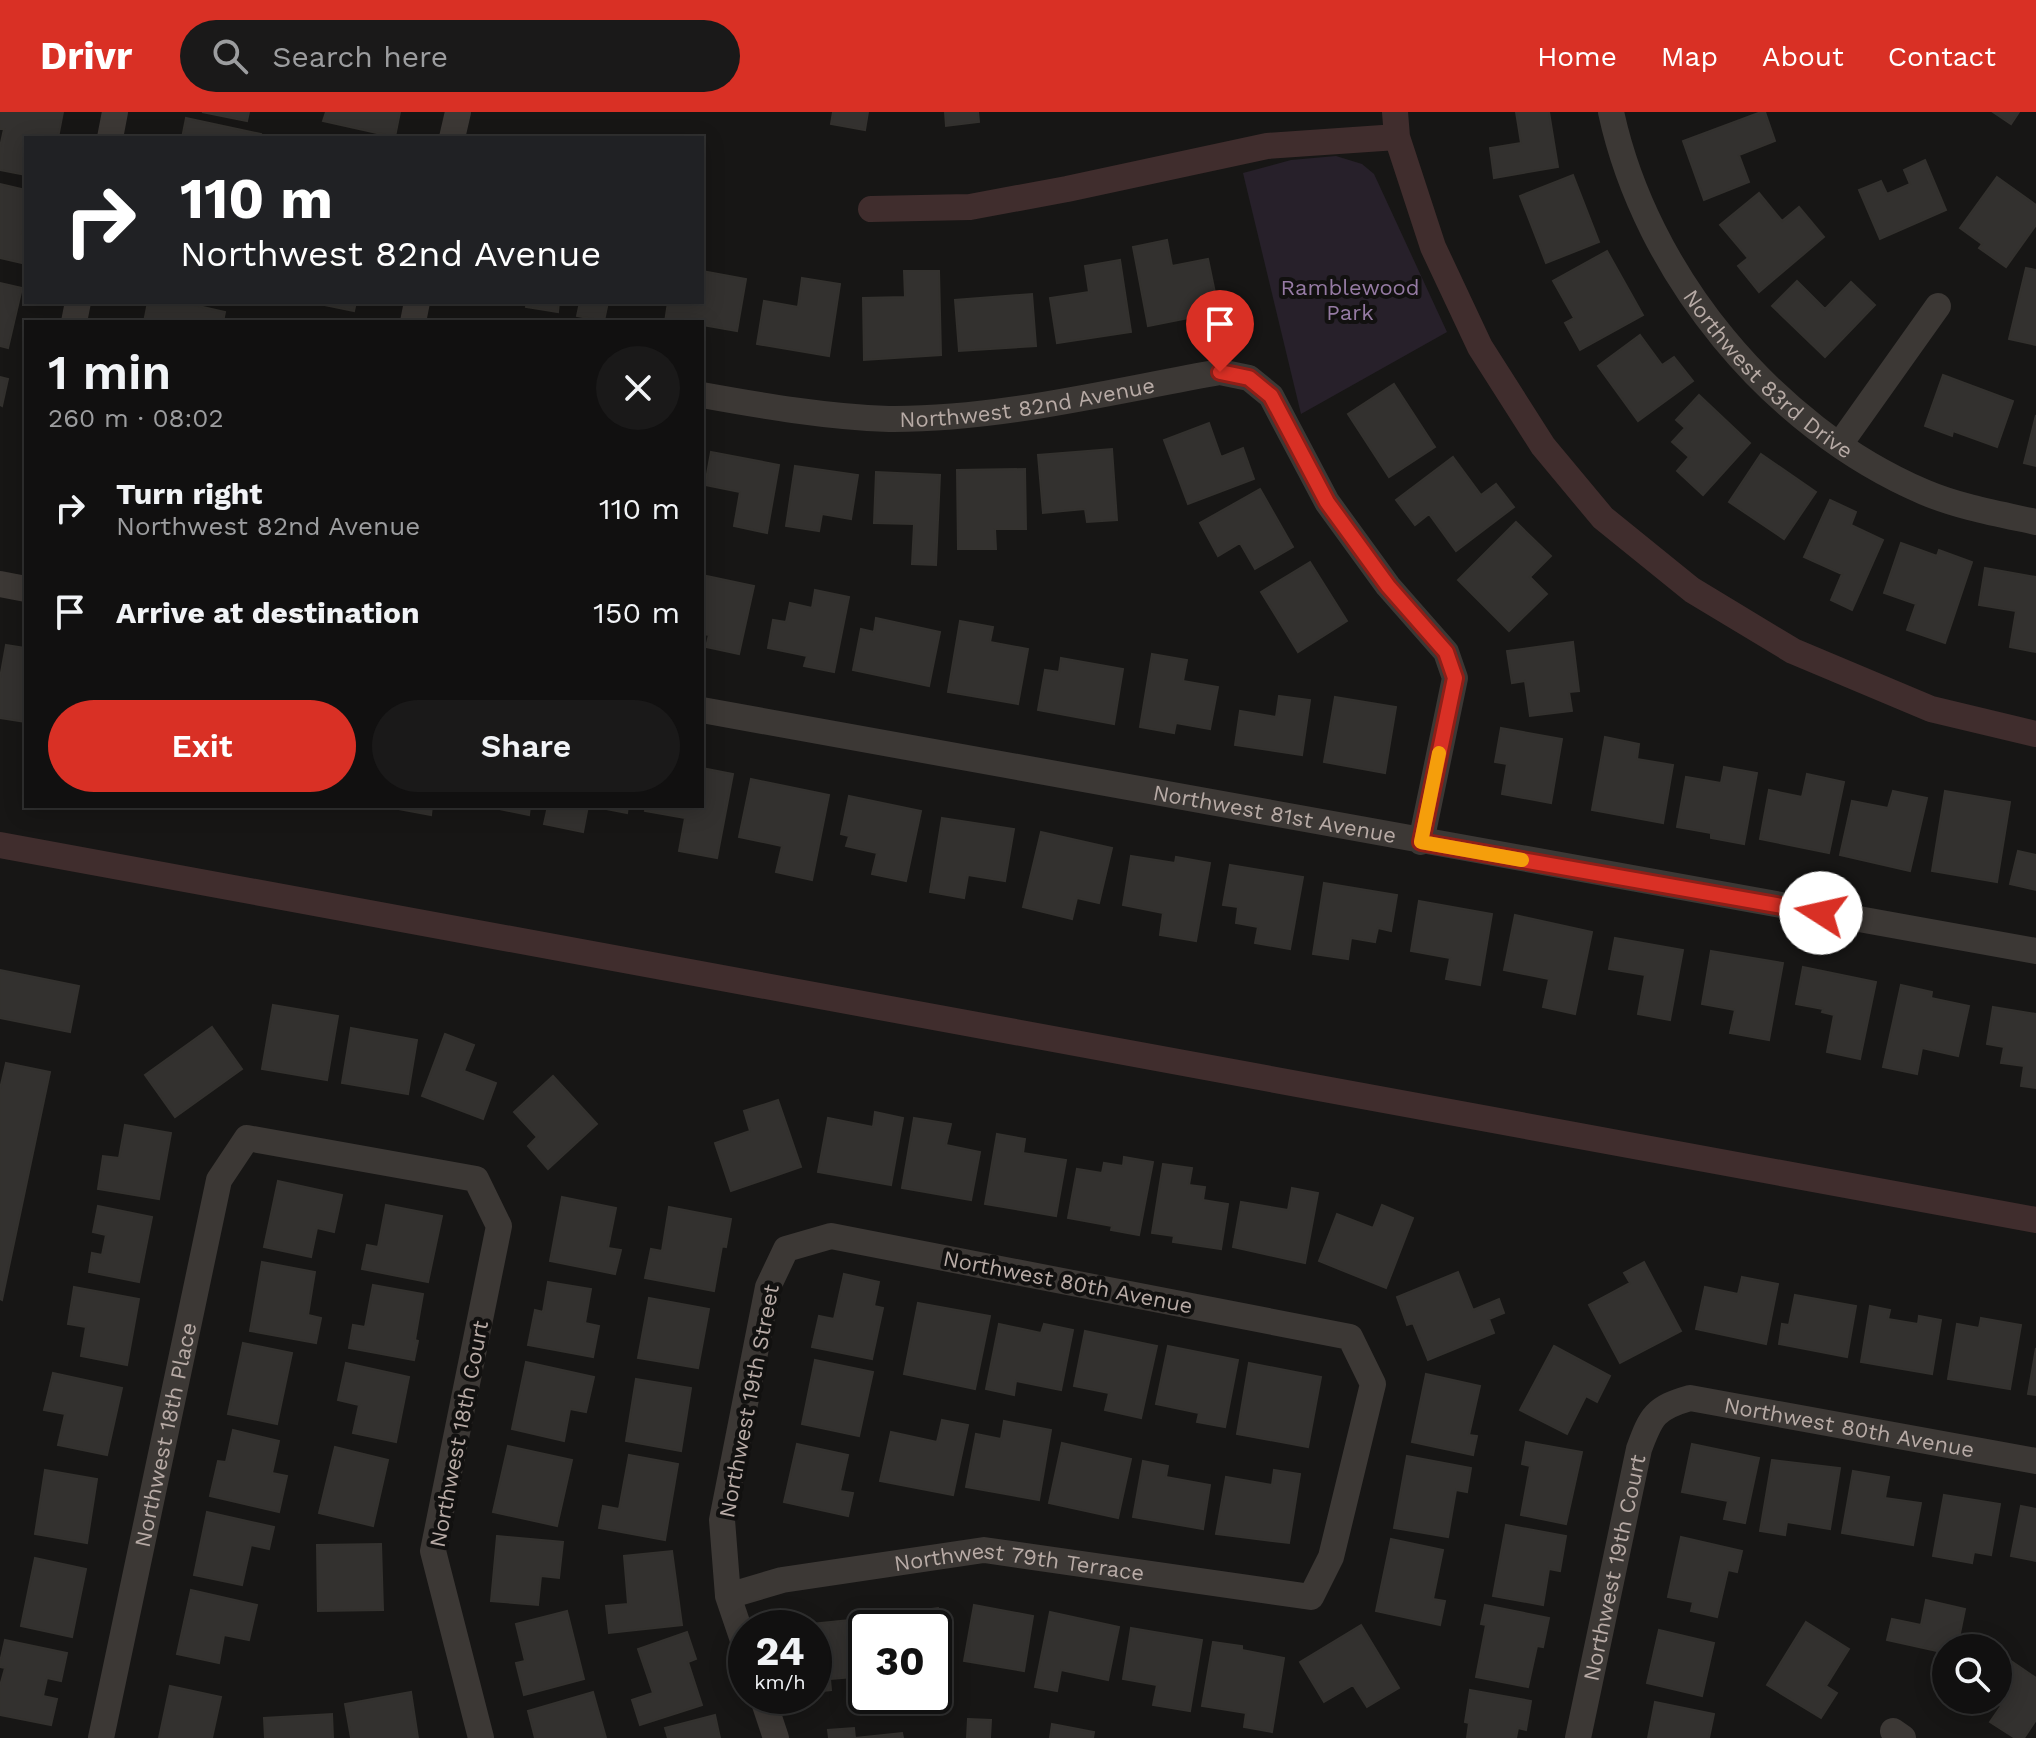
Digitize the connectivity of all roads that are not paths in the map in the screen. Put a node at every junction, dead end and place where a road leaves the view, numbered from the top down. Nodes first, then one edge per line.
1 (115, 112) edge
2 (458, 112) edge
3 (1611, 112) edge
4 (110, 136) edge
5 (452, 136) edge
6 (1938, 306) dead end
7 (704, 395) edge
8 (1840, 444) junction
9 (2036, 522) edge
10 (704, 710) edge
11 (1421, 842) junction
12 (2036, 951) edge
13 (247, 1138) joint
14 (786, 1249) joint
15 (1664, 1405) joint
16 (2036, 1461) edge
17 (728, 1596) junction
18 (1311, 1597) joint
19 (733, 1610) edge
20 (768, 1714) edge
21 (101, 1738) edge
22 (481, 1738) edge
23 (776, 1738) edge
24 (1578, 1738) edge

1 - 4 street
2 - 5 street
3 - 8 street, Northwest 83rd Drive
6 - 8 street
7 - 11 street, Northwest 82nd Avenue
8 - 9 street, Northwest 83rd Drive
10 - 11 street, Northwest 81st Avenue
11 - 12 street, Northwest 81st Avenue
13 - 21 street, Northwest 18th Place
13 - 22 street, Northwest 18th Court
14 - 17 street, Northwest 19th Street
14 - 18 street, Northwest 80th Avenue
15 - 16 street, Northwest 80th Avenue
15 - 24 street, Northwest 19th Court
17 - 18 street, Northwest 79th Terrace
17 - 19 street, Northwest 19th Street
20 - 23 street

